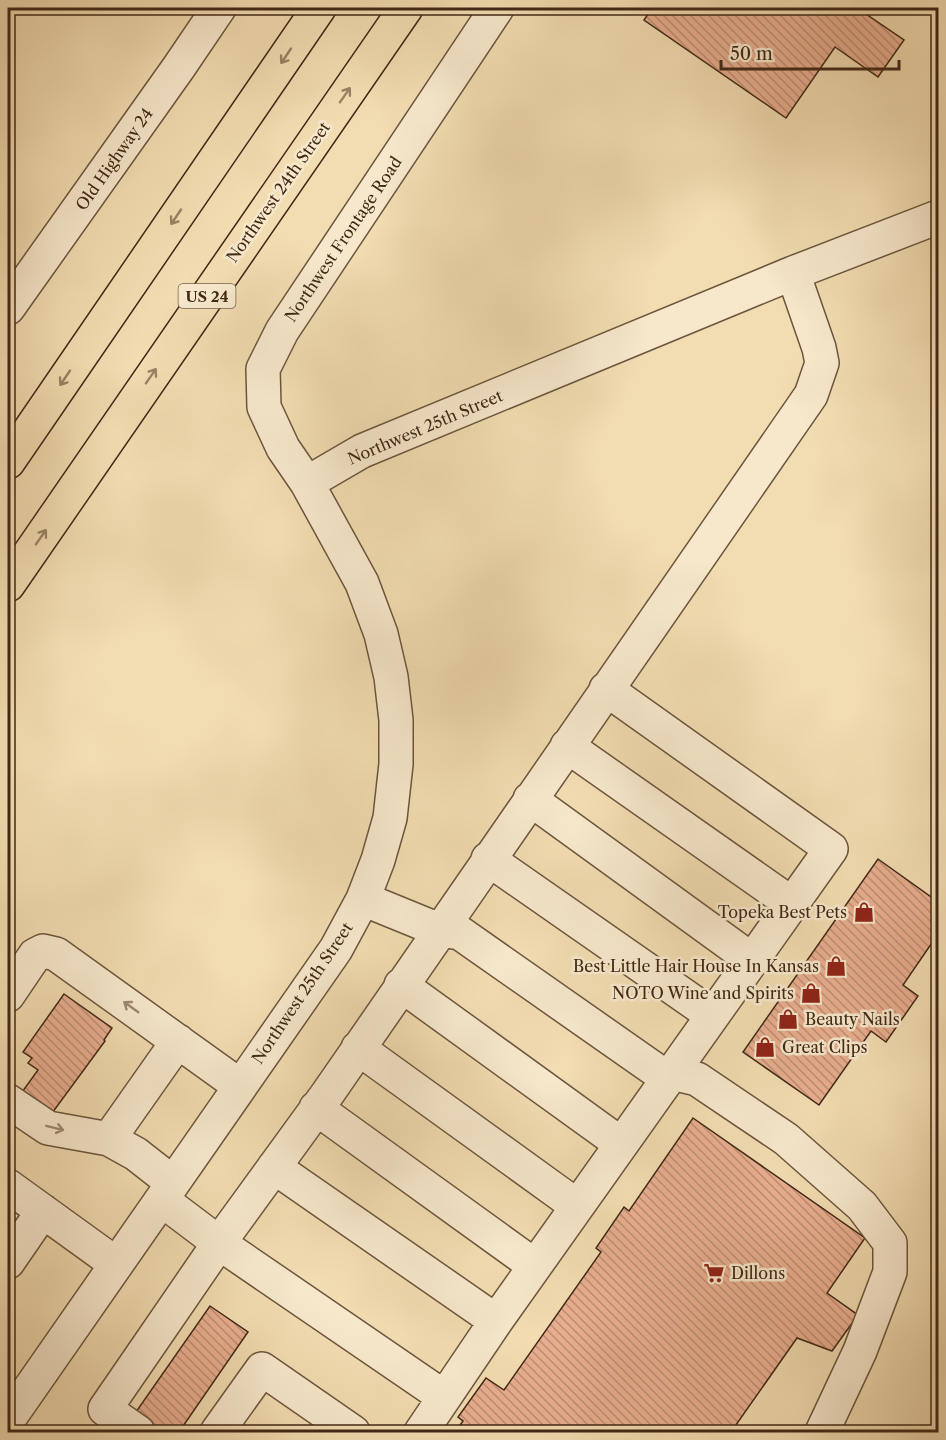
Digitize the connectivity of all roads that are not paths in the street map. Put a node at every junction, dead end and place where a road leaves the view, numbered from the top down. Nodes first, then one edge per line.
1 (219, 8) edge
2 (319, 8) edge
3 (405, 8) edge
4 (496, 8) edge
5 (939, 217) edge
6 (793, 273) junction
7 (8, 309) edge
8 (8, 462) edge
9 (307, 483) junction
10 (8, 585) edge
11 (606, 689) junction
12 (567, 746) junction
13 (530, 799) junction
14 (488, 859) junction
15 (363, 898) junction
16 (792, 904) junction
17 (439, 930) junction
18 (752, 960) junction
19 (401, 985) junction
20 (8, 995) edge
21 (712, 1015) junction
22 (178, 1041) junction
23 (358, 1048) junction
24 (669, 1076) junction
25 (240, 1086) junction
26 (8, 1101) edge
27 (316, 1108) junction
28 (110, 1139) junction
29 (621, 1143) junction
30 (274, 1167) junction
31 (8, 1186) edge
32 (168, 1192) junction
33 (577, 1206) junction
34 (43, 1211) junction
35 (219, 1244) junction
36 (8, 1262) edge
37 (116, 1264) junction
38 (535, 1266) junction
39 (496, 1321) junction
40 (444, 1397) junction
41 (8, 1420) edge
42 (138, 1432) edge
43 (217, 1432) edge
44 (353, 1432) edge
45 (421, 1432) edge
46 (822, 1432) edge

1 - 7 street, Old Highway 24
2 -> 8 highway
10 -> 3 highway, Northwest 24th Street / US 24
4 - 9 street, Northwest Frontage Road
5 - 6 street, Northwest 25th Street
6 - 9 street, Northwest 25th Street
6 - 11 street
9 - 15 street, Northwest 25th Street
11 - 12 street
11 - 16 street
12 - 13 street
12 - 16 street
13 - 14 street
13 - 18 street
14 - 17 street
14 - 21 street
15 - 17 street
15 - 25 street, Northwest 25th Street
16 - 18 street
17 - 19 street
17 - 24 street
18 - 21 street
19 - 23 street
19 - 29 street
22 -> 20 street
21 - 24 street
22 - 25 street
22 - 28 street
23 - 27 street
23 - 33 street
24 - 29 street
24 - 46 street
25 - 32 street, Northwest 25th Street
26 -> 28 street
27 - 30 street
27 - 38 street
28 - 32 street
29 - 33 street
30 - 35 street
30 - 39 street
31 - 34 street
32 - 35 street
32 - 37 street, Northwest 25th Street
33 - 38 street
34 - 36 street
34 - 37 street
35 - 40 street
35 - 42 street
37 - 41 street, Northwest 25th Street
38 - 39 street
39 - 40 street
40 - 45 street
43 - 44 street

